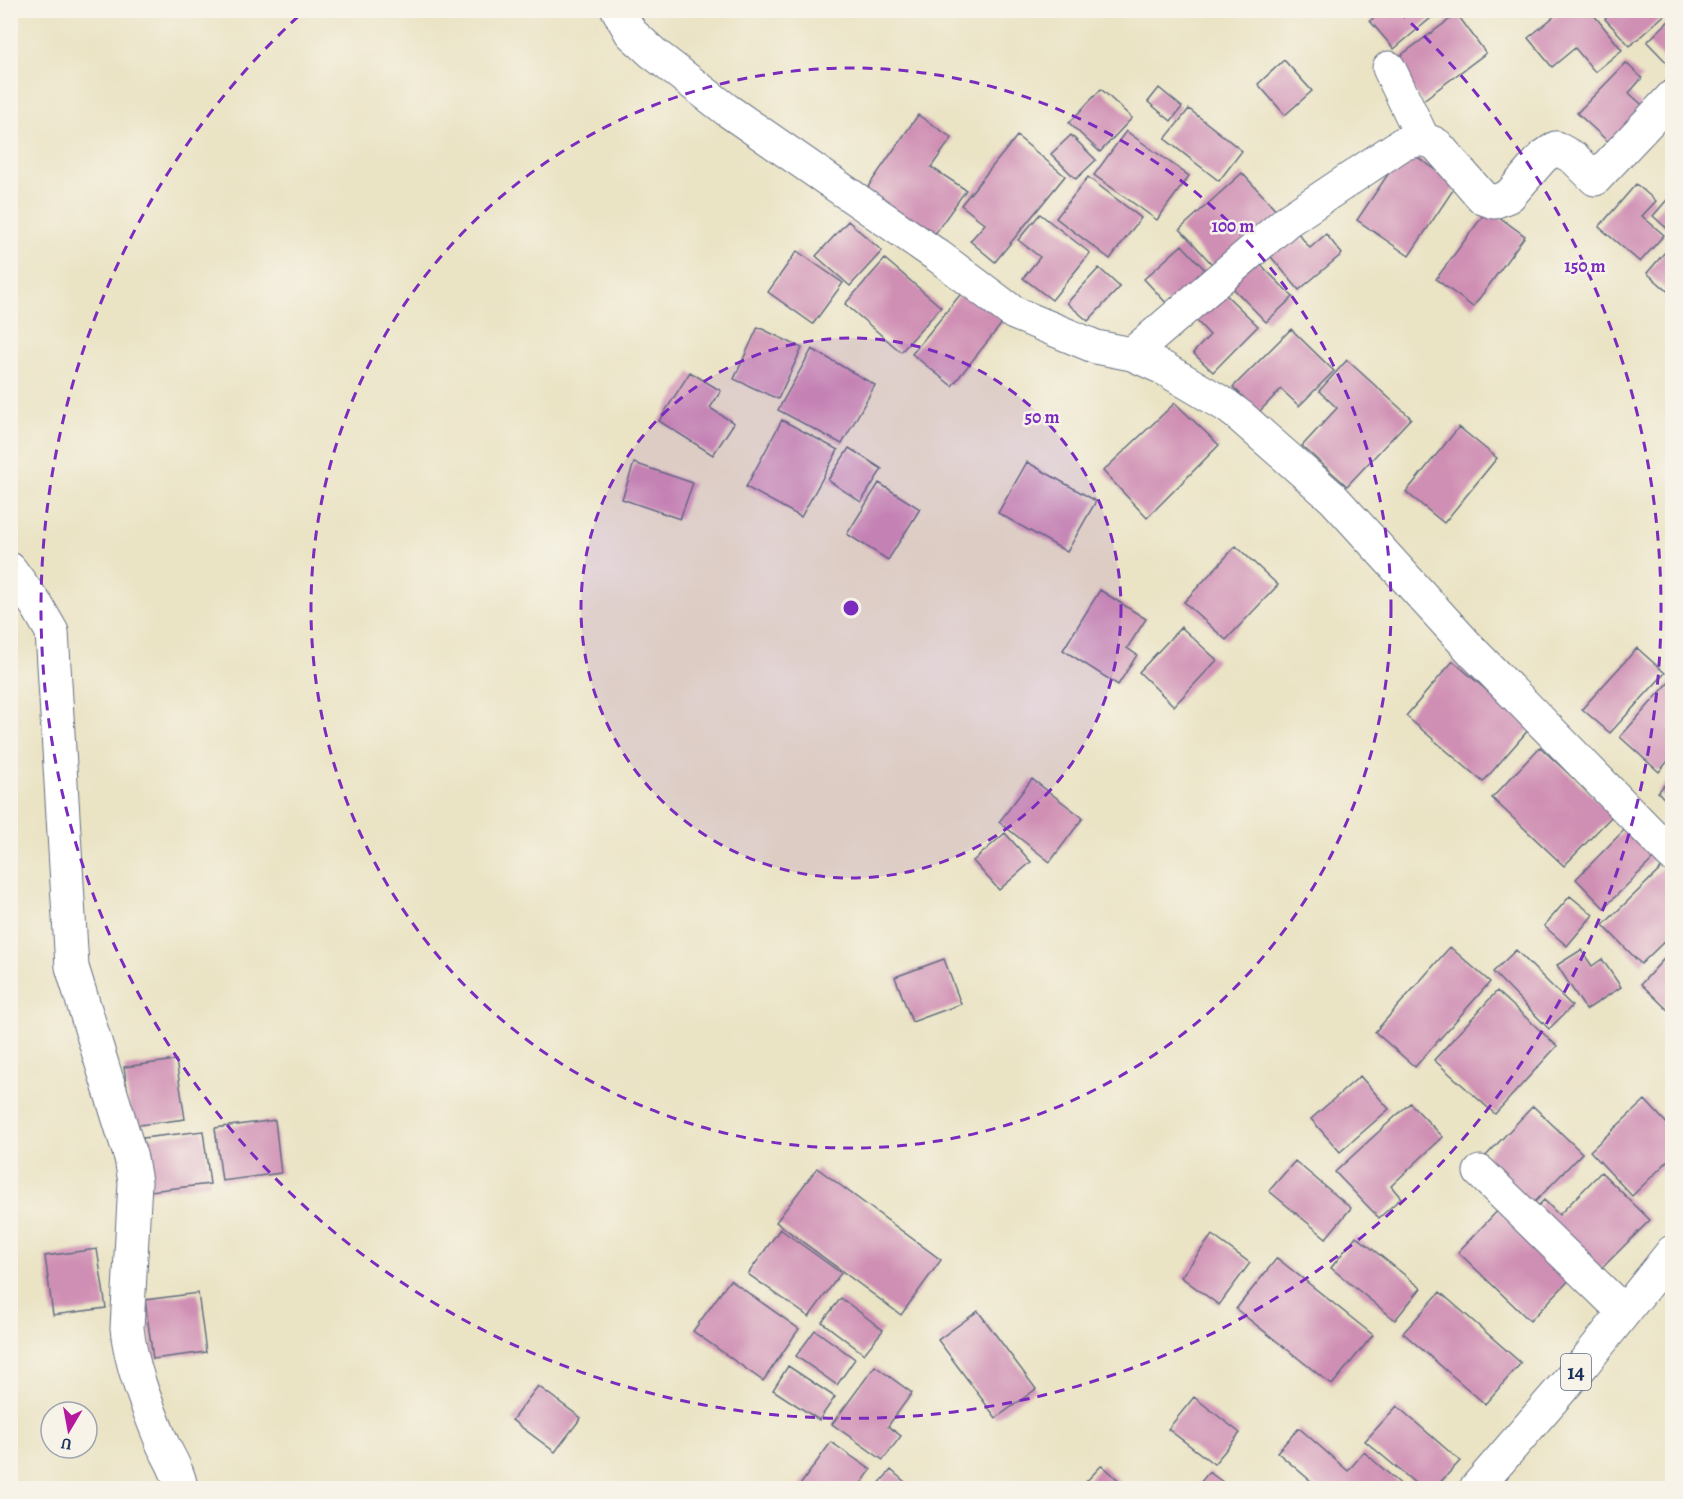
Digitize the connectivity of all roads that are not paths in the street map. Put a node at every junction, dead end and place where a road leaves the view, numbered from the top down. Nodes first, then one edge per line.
1 (618, 10) edge
2 (1389, 68) dead end
3 (1672, 98) edge
4 (1423, 139) junction
5 (1132, 354) junction
6 (10, 569) edge
7 (1672, 855) edge
8 (1480, 1172) dead end
9 (1672, 1252) edge
10 (1624, 1312) junction
11 (182, 1488) edge
12 (1477, 1488) edge

1 - 5 main road
2 - 4 main road
3 - 4 main road
4 - 5 main road
5 - 7 main road
6 - 11 main road
8 - 10 main road
9 - 10 main road, 14
10 - 12 main road, 14

